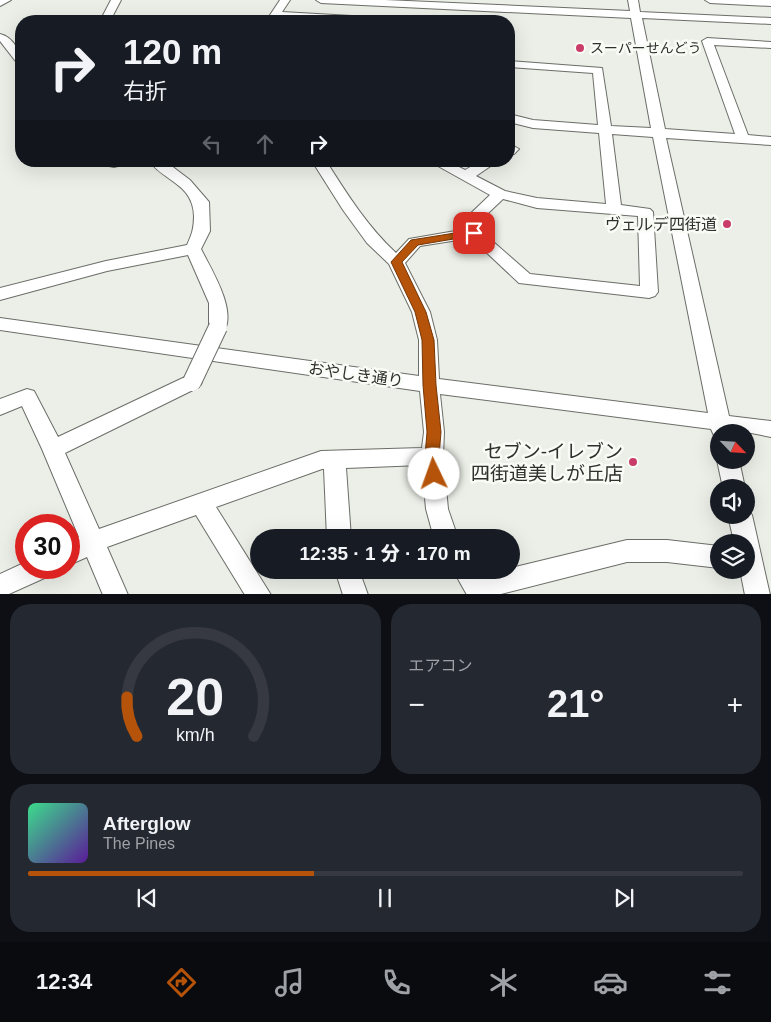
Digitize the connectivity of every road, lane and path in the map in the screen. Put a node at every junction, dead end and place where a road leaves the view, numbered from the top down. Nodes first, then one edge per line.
1 (6, 0) edge
2 (116, 0) edge
3 (284, 0) edge
4 (320, 0) edge
5 (542, 0) edge
6 (633, 0) edge
7 (710, 0) edge
8 (0, 3) edge
9 (603, 3) dead end
10 (771, 3) edge
11 (509, 4) edge
12 (557, 4) edge
13 (455, 6) edge
14 (108, 15) edge
15 (276, 15) edge
16 (636, 15) junction
17 (771, 22) edge
18 (0, 37) edge
19 (770, 46) edge
20 (15, 54) edge
21 (515, 64) edge
22 (515, 120) edge
23 (605, 130) junction
24 (659, 134) junction
25 (743, 139) junction
26 (771, 142) edge
27 (164, 167) edge
28 (323, 167) edge
29 (448, 167) edge
30 (481, 167) edge
31 (466, 176) junction
32 (500, 194) junction
33 (614, 210) junction
34 (474, 233) junction
35 (193, 249) junction
36 (396, 262) junction
37 (0, 294) edge
38 (0, 324) edge
39 (429, 385) junction
40 (0, 407) edge
41 (720, 424) edge
42 (710, 426) edge
43 (755, 429) edge
44 (771, 429) edge
45 (53, 449) junction
46 (432, 456) junction
47 (334, 459) junction
48 (201, 503) junction
49 (338, 529) edge
50 (443, 529) edge
51 (93, 542) junction
52 (80, 548) edge
53 (710, 556) edge
54 (16, 579) edge
55 (350, 579) edge
56 (753, 579) edge
57 (475, 584) edge
58 (0, 586) edge
59 (116, 594) edge
60 (259, 594) edge
61 (356, 594) edge
62 (758, 594) edge

1 - 8 street
2 - 14 street
3 - 15 street
4 - 13 street
5 - 12 street
6 - 16 street
7 - 10 street
9 - 12 street
11 - 12 street
11 - 13 street
12 - 16 street
16 - 17 street
16 - 24 street
18 - 20 street
19 - 25 street
21 - 23 street
22 - 23 street
23 - 24 street
23 - 33 street
24 - 25 street
24 - 41 street
25 - 26 street
27 - 35 street
28 - 36 street
29 - 31 street
30 - 31 street
31 - 32 street
32 - 33 street
32 - 34 street
33 - 34 street
34 - 36 street
35 - 37 street
35 - 45 street, bridge
36 - 39 street
38 - 39 street, おやしき通り
39 - 42 street, おやしき通り
39 - 46 street
40 - 45 street
43 - 44 street, おやしき通り
45 - 51 street
46 - 47 street
46 - 50 street
47 - 48 street
47 - 49 street
48 - 51 street
48 - 60 street
51 - 52 street
51 - 59 street
53 - 57 street
54 - 58 street
55 - 61 street
56 - 62 street

